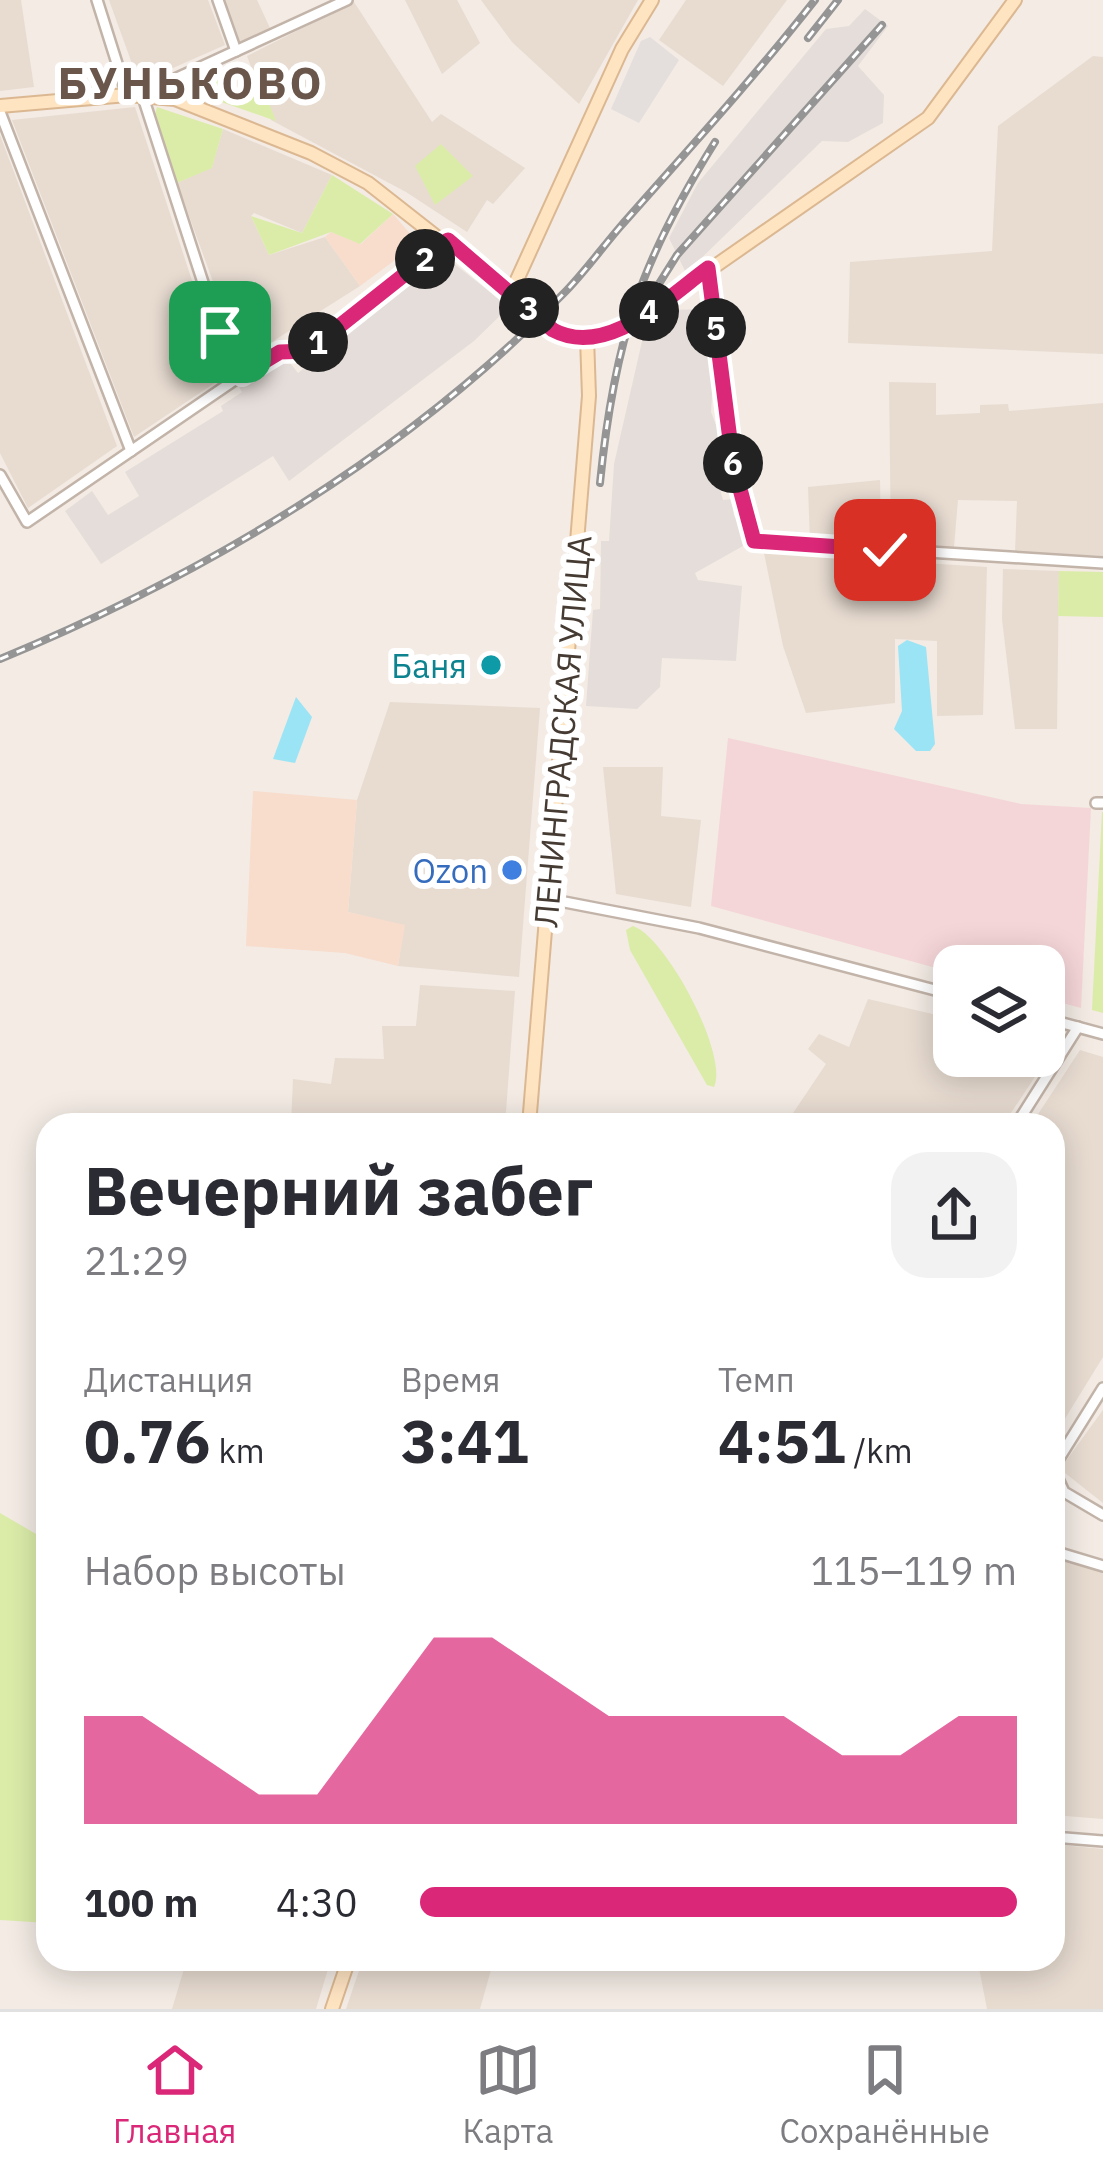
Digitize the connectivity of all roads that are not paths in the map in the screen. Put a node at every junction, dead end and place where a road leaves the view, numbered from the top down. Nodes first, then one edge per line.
1 (97, 0) edge
2 (218, 0) edge
3 (346, 0) edge
4 (652, 0) edge
5 (1016, 0) edge
6 (334, 3) edge
7 (236, 50) junction
8 (134, 94) junction
9 (0, 109) edge
10 (448, 240) junction
11 (708, 268) junction
12 (511, 293) junction
13 (587, 337) junction
14 (242, 375) junction
15 (131, 451) junction
16 (0, 475) edge
17 (1103, 563) edge
18 (549, 899) junction
19 (933, 989) edge
20 (1065, 1024) edge
21 (1078, 1028) junction
22 (1103, 1034) edge
23 (531, 1113) edge
24 (1024, 1113) edge
25 (1103, 1388) edge
26 (1065, 1444) edge
27 (1065, 1493) edge
28 (1103, 1515) edge
29 (1065, 1555) edge
30 (1103, 1567) edge
31 (1065, 1838) edge
32 (1103, 1841) edge
33 (345, 1971) edge
34 (332, 2009) edge

1 - 8 street
2 - 7 street
3 - 6 street
4 - 12 main road
5 - 11 main road
6 - 7 street
7 - 8 street
8 - 9 main road
8 - 10 main road
8 - 14 street
9 - 15 street
10 - 12 main road
10 - 14 street
11 - 13 main road
11 - 17 street
12 - 13 main road
13 - 18 main road, ЛЕНИНГРАДСКАЯ УЛИЦА
14 - 15 street
15 - 16 street
18 - 19 street
18 - 23 main road, ЛЕНИНГРАДСКАЯ УЛИЦА
20 - 21 street
21 - 22 street
21 - 24 street
25 - 26 street
27 - 28 street
29 - 30 street
31 - 32 street
33 - 34 main road

